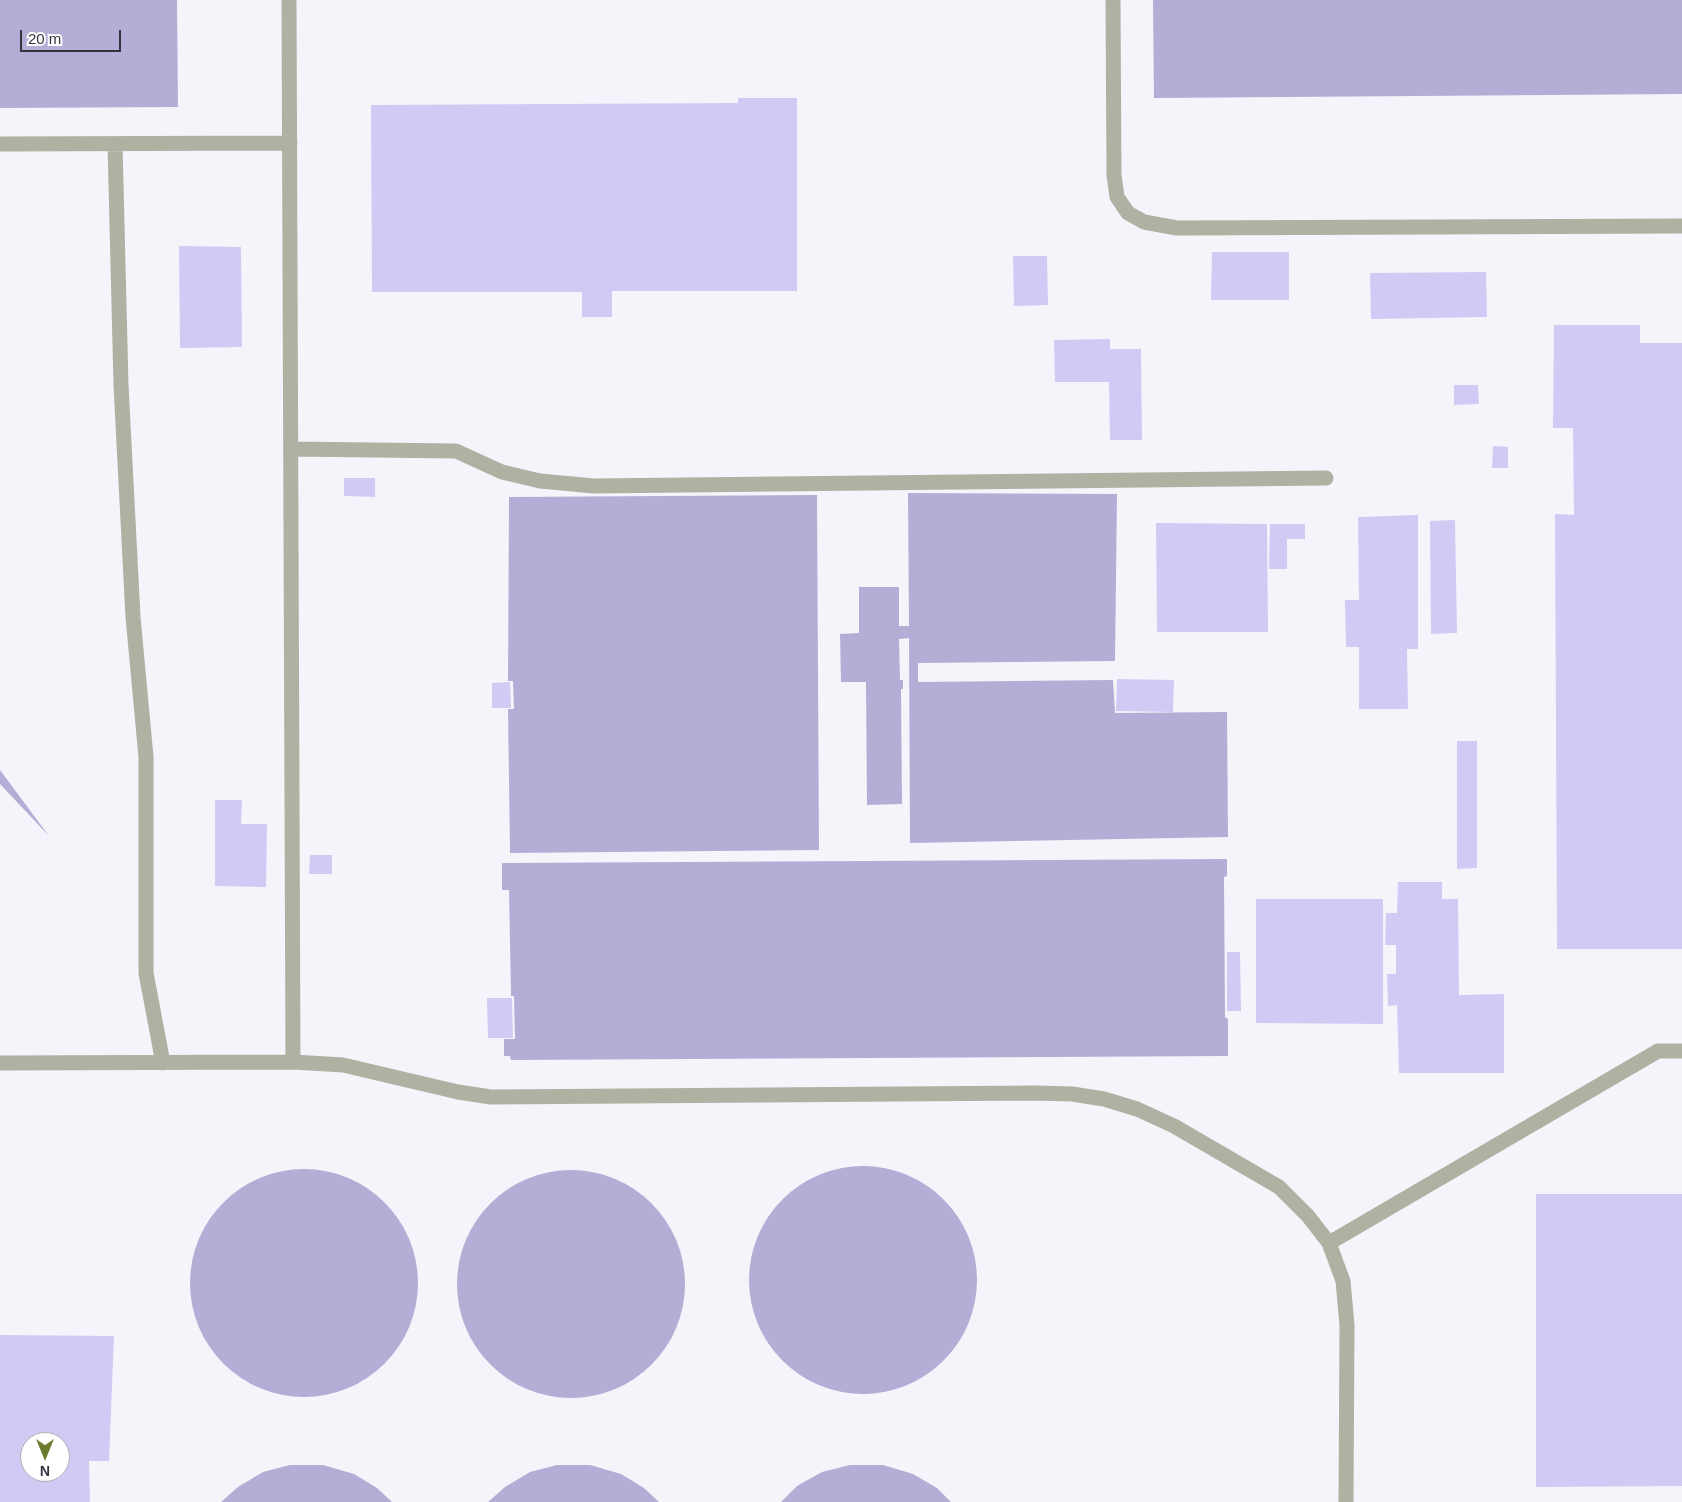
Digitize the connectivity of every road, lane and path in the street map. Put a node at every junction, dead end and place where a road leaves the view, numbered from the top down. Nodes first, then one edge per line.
1 (289, 0) edge
2 (1113, 0) edge
3 (290, 143) junction
4 (0, 144) edge
5 (115, 144) junction
6 (1682, 226) edge
7 (291, 449) junction
8 (1326, 478) dead end
9 (1682, 1051) edge
10 (293, 1062) junction
11 (0, 1063) edge
12 (163, 1063) junction
13 (1329, 1243) junction
14 (1346, 1502) edge

1 - 3 lane
2 - 6 lane
3 - 5 lane
3 - 7 lane
4 - 5 lane
5 - 12 lane
7 - 8 lane
7 - 10 lane
9 - 13 lane
10 - 12 lane
10 - 13 lane
11 - 12 lane
13 - 14 lane

